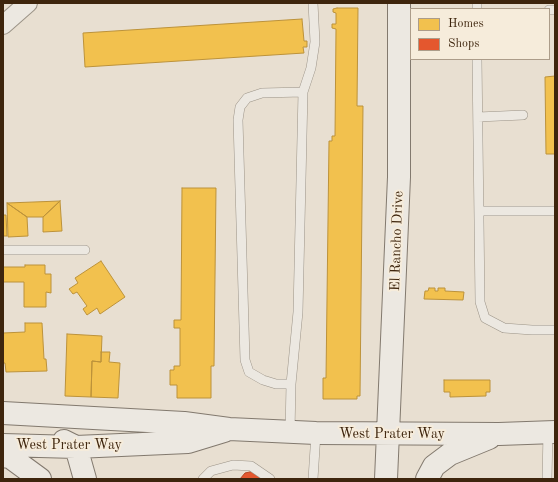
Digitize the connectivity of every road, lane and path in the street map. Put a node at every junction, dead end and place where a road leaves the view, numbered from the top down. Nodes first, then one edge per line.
1 (28, 3) edge
2 (313, 3) edge
3 (398, 3) edge
4 (3, 25) edge
5 (477, 60) edge
6 (303, 92) junction
7 (523, 115) dead end
8 (478, 117) junction
9 (479, 210) junction
10 (555, 210) edge
11 (3, 250) edge
12 (85, 250) dead end
13 (555, 330) edge
14 (291, 384) junction
15 (5, 413) edge
16 (229, 429) junction
17 (290, 432) junction
18 (551, 432) edge
19 (316, 433) junction
20 (389, 434) junction
21 (499, 434) junction
22 (3, 445) edge
23 (76, 447) junction
24 (3, 456) edge
25 (40, 479) edge
26 (85, 479) edge
27 (203, 479) edge
28 (270, 479) edge
29 (313, 479) edge
30 (386, 479) edge
31 (427, 479) edge
32 (547, 479) edge

1 - 4 street
2 - 6 lane
3 - 20 main road, El Rancho Drive
5 - 8 lane
6 - 14 lane
6 - 14 lane
7 - 8 lane
8 - 9 lane
9 - 10 lane
9 - 13 lane
11 - 12 lane
14 - 17 lane
15 - 16 main road, West Prater Way
15 - 23 main road
16 - 17 main road, West Prater Way
16 - 23 main road, West Prater Way
17 - 19 main road, West Prater Way
18 - 21 main road, West Prater Way
18 - 32 lane
19 - 20 main road, West Prater Way
19 - 29 lane
20 - 21 main road, West Prater Way
20 - 30 main road, El Rancho Drive
21 - 31 main road
22 - 23 main road, West Prater Way
23 - 26 main road
24 - 25 main road
27 - 28 lane

